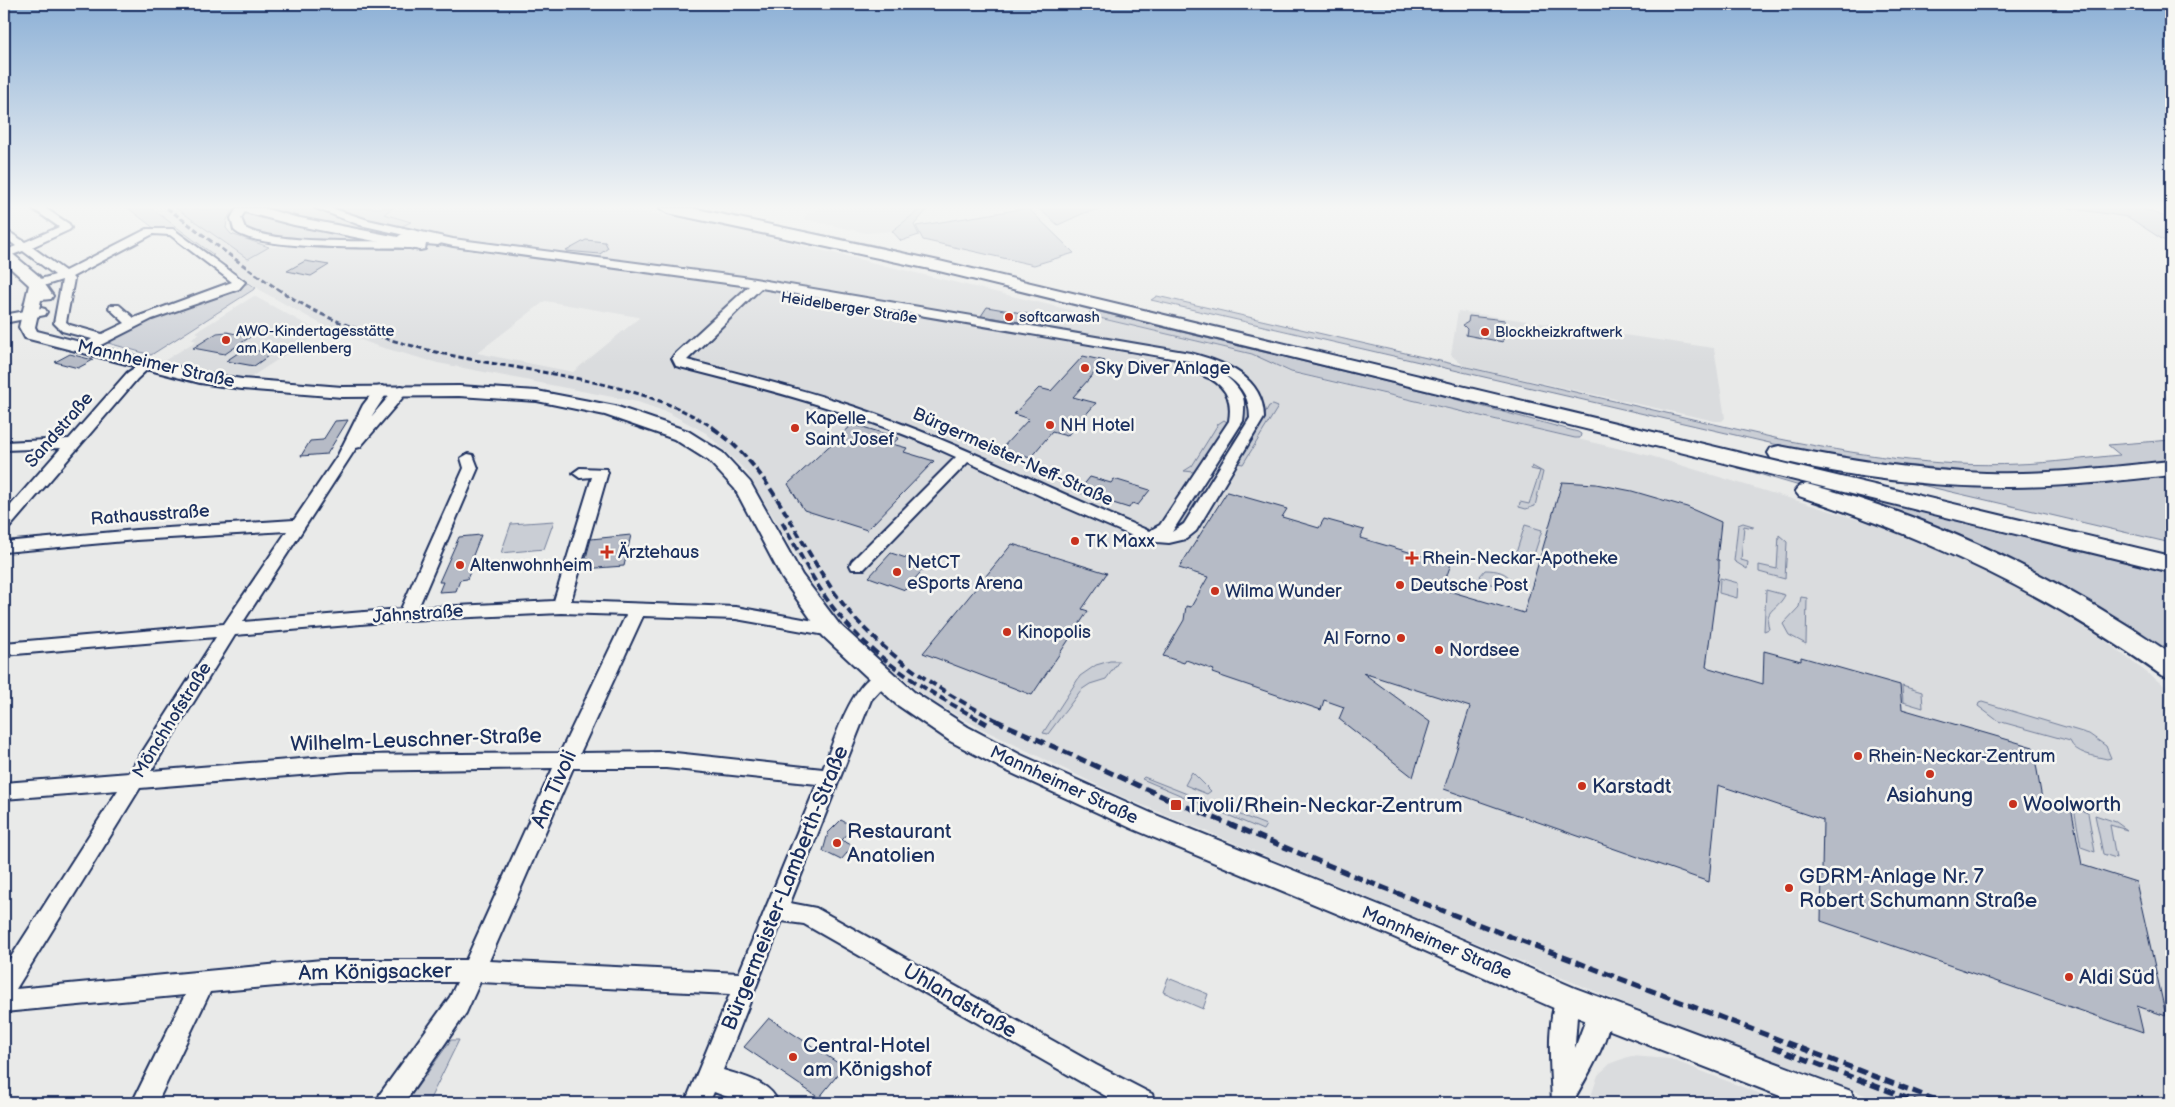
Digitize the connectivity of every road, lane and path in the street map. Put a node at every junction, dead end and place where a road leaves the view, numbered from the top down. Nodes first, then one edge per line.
1 (11, 260) edge
2 (42, 260) edge
3 (98, 260) edge
4 (210, 260) edge
5 (532, 260) edge
6 (585, 260) edge
7 (909, 260) edge
8 (953, 260) edge
9 (65, 278) junction
10 (37, 284) junction
11 (754, 288) junction
12 (115, 308) dead end
13 (36, 313) junction
14 (4, 319) edge
15 (132, 323) junction
16 (103, 338) junction
17 (84, 348) junction
18 (146, 364) junction
19 (392, 390) junction
20 (1529, 408) junction
21 (1676, 433) junction
22 (73, 442) junction
23 (4, 446) edge
24 (345, 455) junction
25 (966, 455) junction
26 (468, 458) dead end
27 (2171, 468) edge
28 (580, 473) dead end
29 (4, 523) edge
30 (299, 525) junction
31 (1150, 537) junction
32 (4, 547) edge
33 (2171, 551) edge
34 (2171, 564) edge
35 (858, 565) dead end
36 (561, 607) junction
37 (637, 610) junction
38 (406, 614) junction
39 (229, 630) junction
40 (831, 630) junction
41 (4, 648) edge
42 (2171, 668) edge
43 (882, 678) junction
44 (567, 759) junction
45 (829, 778) junction
46 (134, 780) junction
47 (4, 791) edge
48 (774, 910) junction
49 (475, 970) junction
50 (204, 981) junction
51 (747, 984) junction
52 (4, 988) edge
53 (1567, 998) junction
54 (4, 1001) edge
55 (1600, 1011) junction
56 (708, 1078) junction
57 (1565, 1097) edge
58 (144, 1103) edge
59 (389, 1103) edge
60 (697, 1103) edge
61 (766, 1103) edge
62 (1143, 1103) edge
63 (1839, 1103) edge

1 - 10 main road
2 - 9 street
3 - 9 street
4 - 15 street
5 - 11 street, Heidelberger Straße
6 - 11 street, Heidelberger Straße
7 - 20 highway
8 - 21 highway
9 - 10 street
9 - 16 street, Mannheimer Straße
10 - 13 main road, Mannheimer Straße
11 - 25 street, Bürgermeister-Neff-Straße
11 - 31 street, Heidelberger Straße
11 - 31 street, Heidelberger Straße
12 - 15 street
13 - 14 street
13 - 17 main road, Mannheimer Straße
15 - 16 street
16 - 17 street
17 - 18 main road, Mannheimer Straße
18 - 19 main road, Mannheimer Straße
18 - 22 street, Sandstraße
19 - 24 street, Mönchhofstraße
19 - 24 street, Mönchhofstraße
19 - 40 main road, Mannheimer Straße
20 - 34 highway
20 - 42 highway
21 - 27 highway
21 - 33 highway
22 - 23 street
22 - 29 street, Sandstraße
24 - 30 street, Mönchhofstraße
25 - 31 street, Bürgermeister-Neff-Straße
25 - 35 street
26 - 38 street
28 - 36 street
30 - 32 street, Rathausstraße
30 - 39 street, Mönchhofstraße
36 - 37 street, Jahnstraße
36 - 38 street, Jahnstraße
37 - 40 street, Jahnstraße
37 - 44 street, Am Tivoli
38 - 39 street, Jahnstraße
39 - 41 street, Jahnstraße
39 - 46 street, Mönchhofstraße
40 - 43 main road, Mannheimer Straße
43 - 45 street, Bürgermeister-Lamberth-Straße
43 - 53 main road, Mannheimer Straße
44 - 45 street, Wilhelm-Leuschner-Straße
44 - 46 street, Wilhelm-Leuschner-Straße
44 - 49 street, Am Tivoli
45 - 48 street, Bürgermeister-Lamberth-Straße
46 - 47 street, Wilhelm-Leuschner-Straße
46 - 52 street, Mönchhofstraße
48 - 51 street, Bürgermeister-Lamberth-Straße
48 - 62 street, Uhlandstraße
49 - 50 street, Am Königsacker
49 - 51 street, Am Königsacker
49 - 59 street
50 - 54 street, Am Königsacker
50 - 58 street
51 - 56 street, Bürgermeister-Lamberth-Straße
53 - 55 main road, Mannheimer Straße
53 - 57 street
55 - 57 street
55 - 63 main road, Mannheimer Straße
56 - 60 street, Bürgermeister-Lamberth-Straße
56 - 61 street

